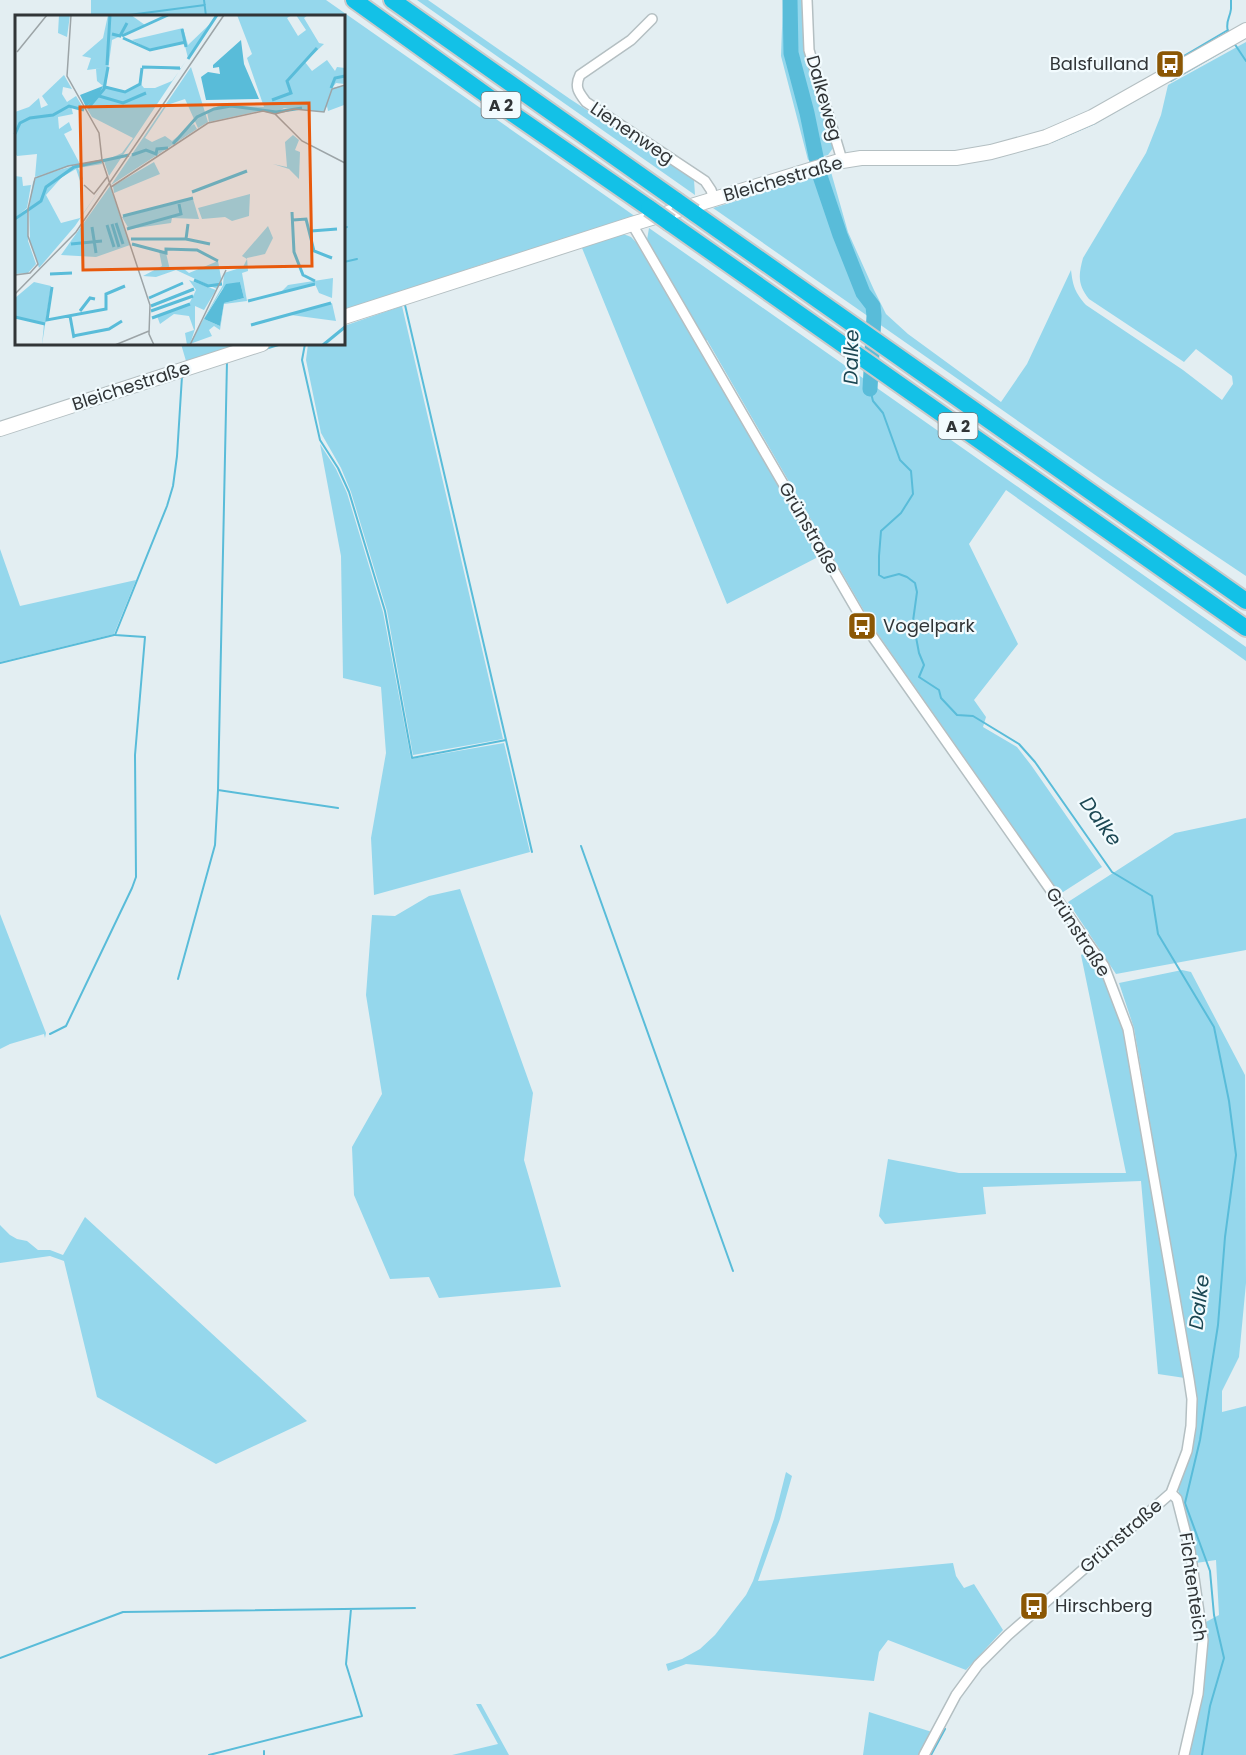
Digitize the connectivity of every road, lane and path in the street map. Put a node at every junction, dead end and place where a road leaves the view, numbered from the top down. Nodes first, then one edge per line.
1 (354, 0) edge
2 (392, 0) edge
3 (807, 0) edge
4 (652, 19) dead end
5 (1246, 30) edge
6 (839, 161) junction
7 (714, 199) junction
8 (632, 224) junction
9 (345, 317) edge
10 (259, 345) edge
11 (0, 429) edge
12 (1246, 601) edge
13 (1246, 628) edge
14 (1171, 1493) junction
15 (924, 1755) edge
16 (1184, 1755) edge

1 - 13 highway, A 2, bridge
2 - 12 highway, A 2, bridge
3 - 6 street, Dalkeweg
4 - 7 street, Lienenweg
5 - 6 street, Bleichestraße
6 - 7 street, Bleichestraße
7 - 8 street, Bleichestraße
8 - 9 street, Bleichestraße
8 - 14 street, Grünstraße
10 - 11 street, Bleichestraße
14 - 15 street, Grünstraße
14 - 16 street, Fichtenteich

